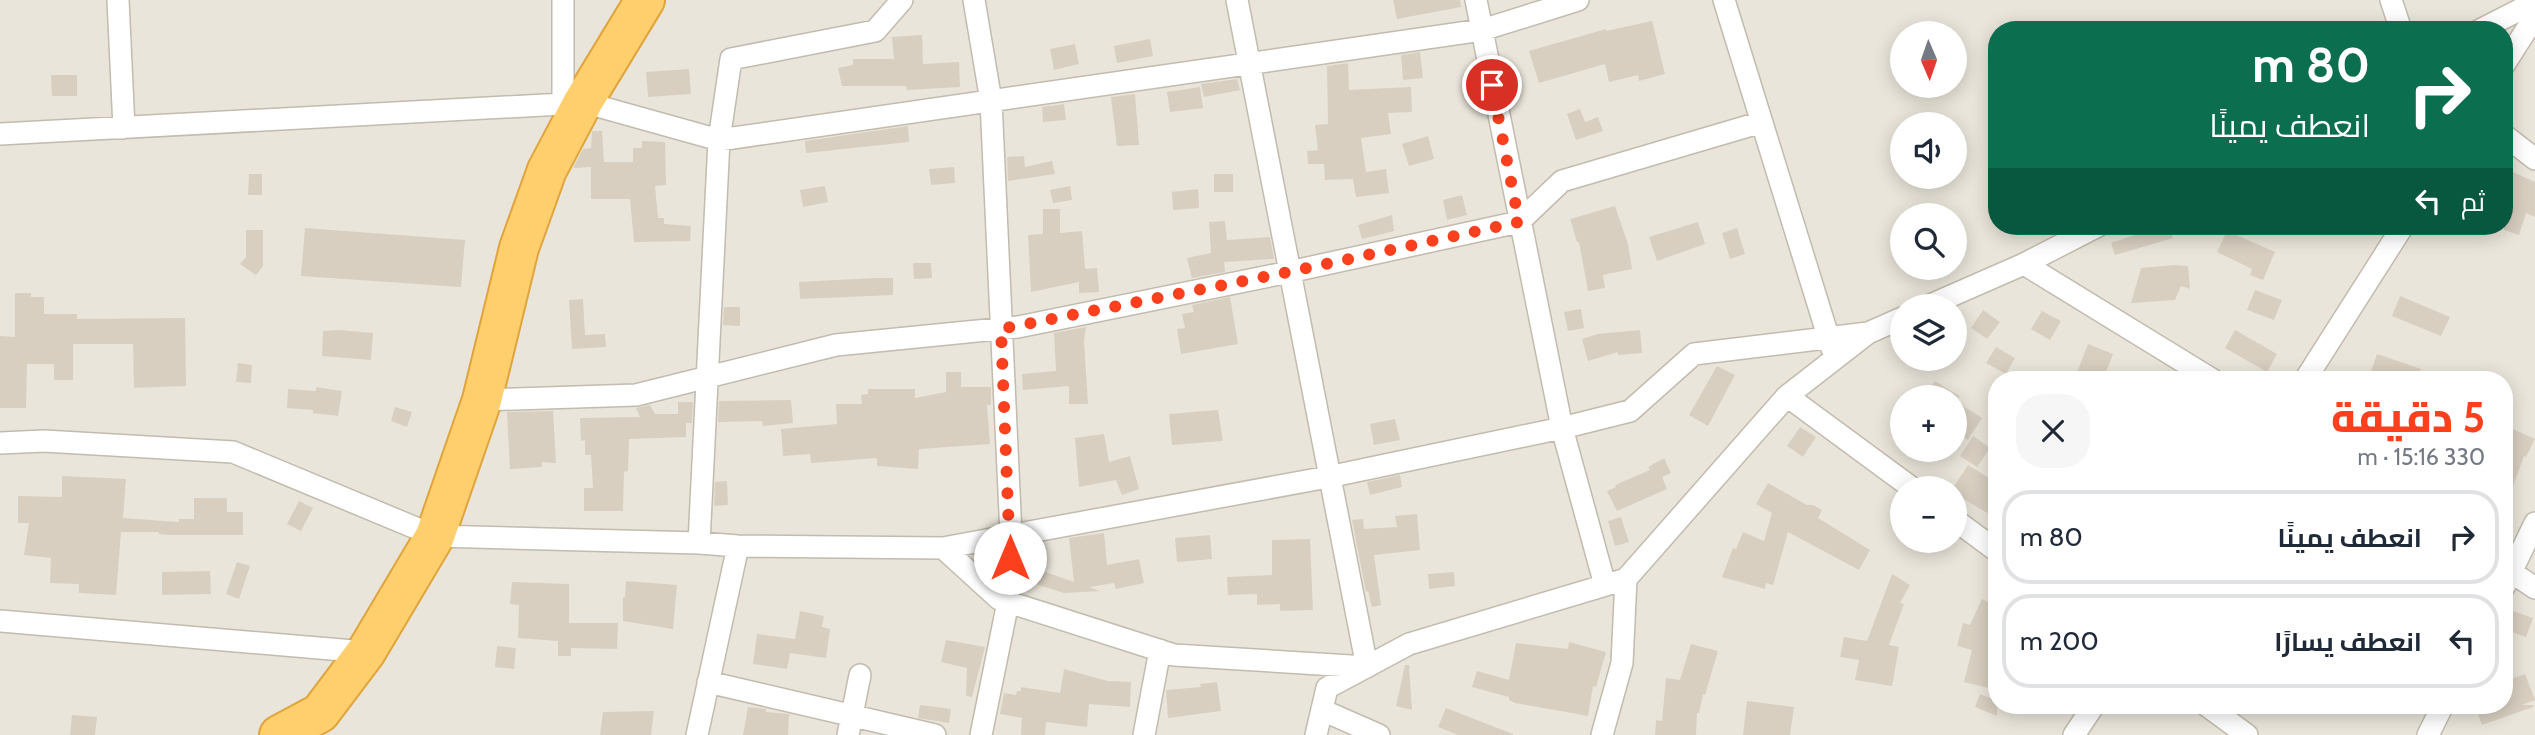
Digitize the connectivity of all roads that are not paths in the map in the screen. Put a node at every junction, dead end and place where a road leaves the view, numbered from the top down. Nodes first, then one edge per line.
1 (118, 0) edge
2 (563, 0) edge
3 (645, 0) edge
4 (902, 0) edge
5 (974, 0) edge
6 (1237, 0) edge
7 (1476, 0) edge
8 (1578, 0) edge
9 (1724, 0) edge
10 (2391, 0) edge
11 (2535, 2) edge
12 (2535, 16) edge
13 (2398, 21) edge
14 (2498, 21) edge
15 (1482, 30) junction
16 (2513, 51) edge
17 (1249, 64) junction
18 (990, 101) junction
19 (573, 103) junction
20 (1762, 122) junction
21 (124, 128) junction
22 (0, 134) edge
23 (719, 140) junction
24 (2513, 142) edge
25 (2535, 159) edge
26 (1519, 222) junction
27 (2080, 235) edge
28 (2397, 235) edge
29 (2024, 264) junction
30 (1289, 272) junction
31 (1955, 294) edge
32 (1890, 323) edge
33 (1001, 329) junction
34 (1868, 333) junction
35 (1829, 338) junction
36 (1835, 358) junction
37 (2198, 371) edge
38 (2311, 371) edge
39 (708, 377) junction
40 (1787, 396) junction
41 (482, 400) junction
42 (1562, 428) junction
43 (0, 443) edge
44 (1896, 476) edge
45 (1328, 477) junction
46 (2535, 523) edge
47 (1967, 529) edge
48 (1011, 535) junction
49 (436, 536) junction
50 (699, 542) junction
51 (1988, 544) edge
52 (738, 546) junction
53 (943, 548) junction
54 (2513, 564) edge
55 (2513, 578) edge
56 (1626, 579) junction
57 (1605, 585) junction
58 (2535, 588) edge
59 (1008, 602) junction
60 (0, 621) edge
61 (1160, 650) junction
62 (366, 652) junction
63 (1367, 667) junction
64 (860, 675) dead end
65 (708, 682) junction
66 (1322, 709) junction
67 (2088, 714) edge
68 (2218, 714) edge
69 (2438, 714) edge
70 (314, 724) edge
71 (850, 725) edge
72 (279, 735) edge
73 (697, 735) edge
74 (935, 735) edge
75 (981, 735) edge
76 (1144, 735) edge
77 (1316, 735) edge
78 (1379, 735) edge
79 (1602, 735) edge
80 (2074, 735) edge
81 (2247, 735) edge
82 (2428, 735) edge

1 - 21 street
2 - 19 street
3 - 19 highway
4 - 23 street
5 - 18 street
6 - 17 street
7 - 15 street
8 - 15 street
9 - 20 street
10 - 13 street
11 - 14 street
12 - 16 street
15 - 17 street
15 - 26 street
17 - 18 street
17 - 30 street
18 - 23 street
18 - 33 street
19 - 21 street
19 - 23 street
19 - 41 highway
20 - 26 street
20 - 35 street
21 - 22 street
23 - 39 street
24 - 25 street
26 - 30 street
26 - 42 street
27 - 29 street
28 - 38 street
29 - 31 street
29 - 37 street
30 - 33 street
30 - 45 street
32 - 34 street
33 - 39 street
33 - 48 street
34 - 35 street
34 - 36 street
35 - 36 street
35 - 42 street
36 - 40 street
39 - 41 street
39 - 50 street
40 - 44 street
40 - 56 street
41 - 49 highway
42 - 45 street
42 - 57 street
43 - 49 street
45 - 48 street
45 - 63 street
46 - 54 street
47 - 51 street
48 - 53 street
48 - 59 street
49 - 50 street
49 - 62 highway
50 - 52 street
52 - 53 street
52 - 65 street
53 - 59 street
55 - 58 street
56 - 57 street
56 - 79 street
57 - 63 street
59 - 61 street
59 - 75 street
60 - 62 street
61 - 63 street
61 - 76 street
62 - 70 highway
63 - 66 street
64 - 71 street
65 - 71 street
65 - 73 street
66 - 77 street
66 - 78 street
67 - 80 street
68 - 81 street
69 - 82 street
70 - 72 highway
71 - 74 street

